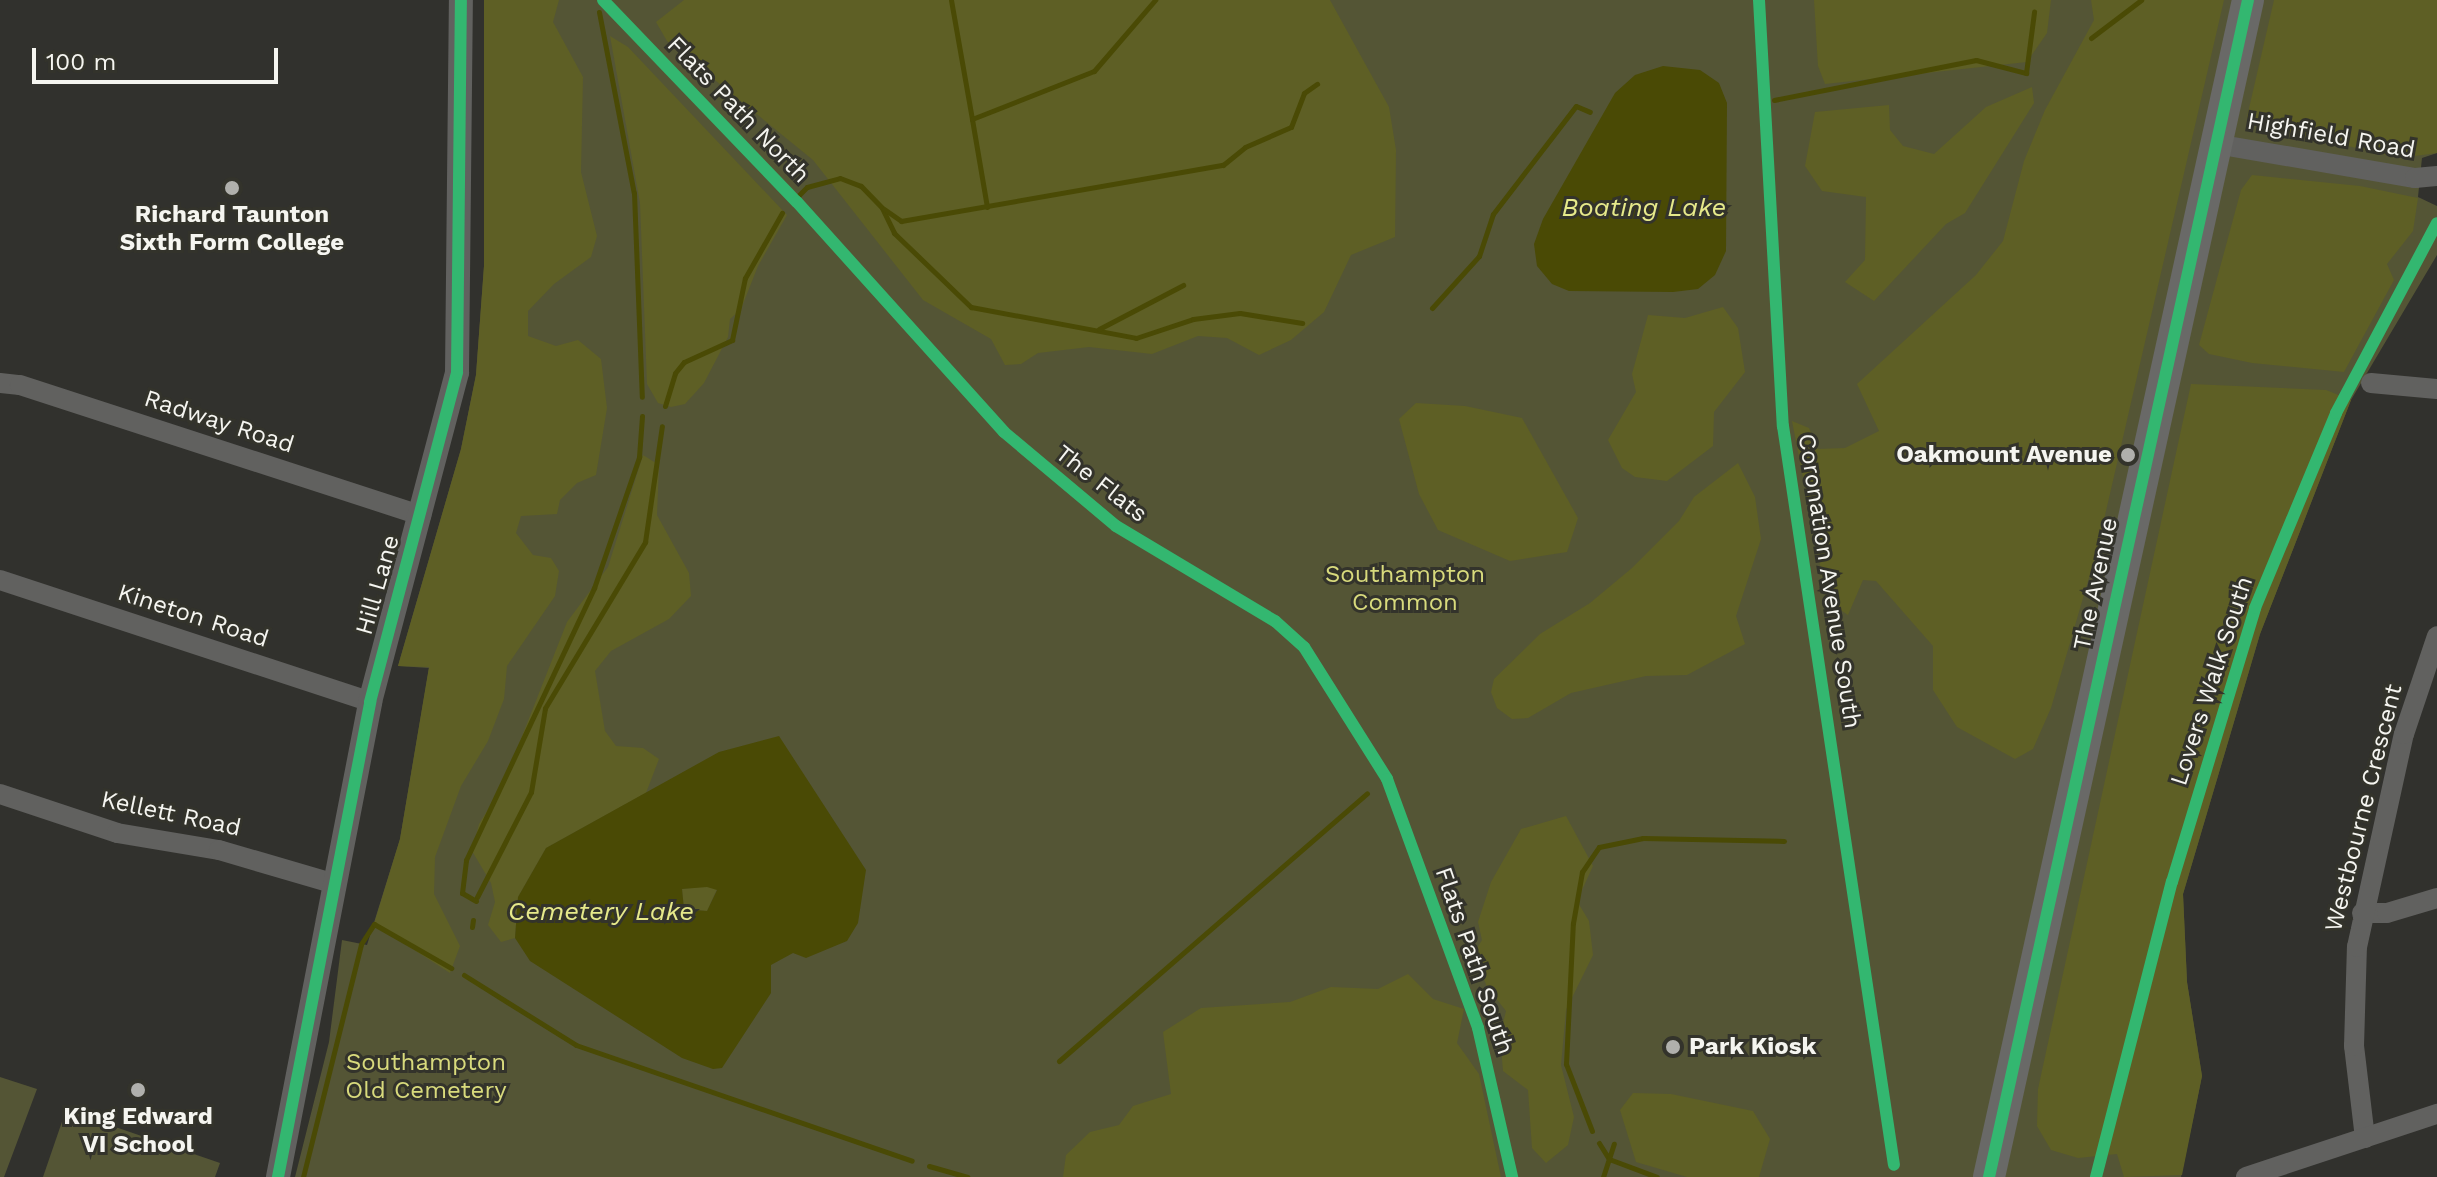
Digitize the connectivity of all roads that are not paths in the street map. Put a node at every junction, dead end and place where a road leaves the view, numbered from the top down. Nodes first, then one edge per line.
1 (461, 0) edge
2 (2248, 0) edge
3 (2216, 144) junction
4 (2437, 176) edge
5 (0, 383) edge
6 (2371, 383) dead end
7 (2437, 389) edge
8 (421, 515) junction
9 (0, 580) edge
10 (2437, 636) edge
11 (370, 702) junction
12 (0, 794) edge
13 (332, 883) junction
14 (2437, 898) edge
15 (2362, 913) junction
16 (2437, 1114) edge
17 (2365, 1138) junction
18 (278, 1177) edge
19 (1989, 1177) edge
20 (2246, 1177) edge

1 - 8 street, Hill Lane
2 - 3 main road, The Avenue
3 - 4 street, Highfield Road
3 - 19 main road, The Avenue
5 - 8 street, Radway Road
6 - 7 street
8 - 11 street, Hill Lane
9 - 11 street, Kineton Road
10 - 15 street, Westbourne Crescent
11 - 13 street, Hill Lane
12 - 13 street, Kellett Road
13 - 18 street, Hill Lane
14 - 15 street
15 - 17 street, Westbourne Crescent
16 - 17 street
17 - 20 street

